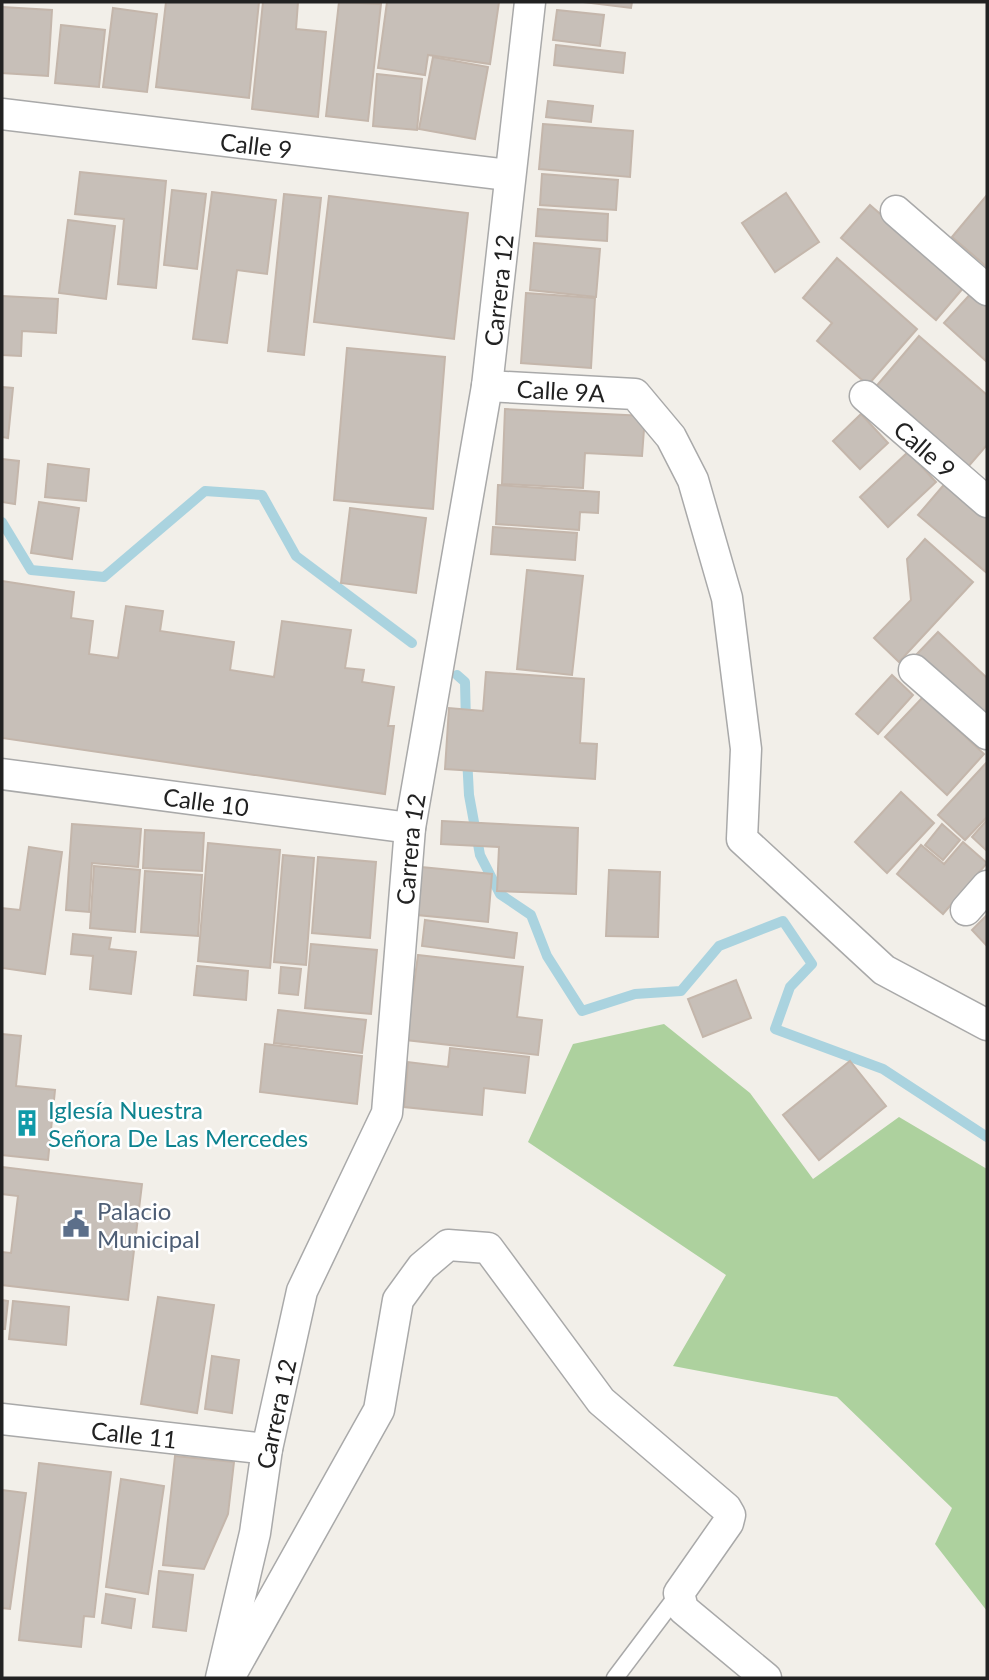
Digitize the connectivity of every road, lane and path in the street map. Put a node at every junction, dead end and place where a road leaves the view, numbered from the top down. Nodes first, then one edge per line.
1 (530, 2) edge
2 (2, 114) edge
3 (508, 175) junction
4 (896, 211) dead end
5 (987, 290) edge
6 (486, 387) junction
7 (865, 396) dead end
8 (987, 502) edge
9 (914, 670) dead end
10 (987, 734) edge
11 (2, 774) edge
12 (410, 828) junction
13 (987, 886) edge
14 (966, 910) dead end
15 (987, 1026) edge
16 (2, 1419) edge
17 (267, 1449) junction
18 (679, 1593) junction
19 (221, 1678) edge
20 (229, 1678) edge
21 (615, 1678) edge
22 (766, 1678) edge

1 - 3 street, Carrera 12
2 - 3 street, Calle 9
3 - 6 street, Carrera 12
4 - 5 street
6 - 12 street, Carrera 12
6 - 15 street, Calle 9A
7 - 8 street, Calle 9
9 - 10 street
11 - 12 street, Calle 10
12 - 17 street, Carrera 12
13 - 14 street
16 - 17 street, Calle 11
17 - 19 street, Carrera 12
18 - 20 street
18 - 21 lane
18 - 22 street

